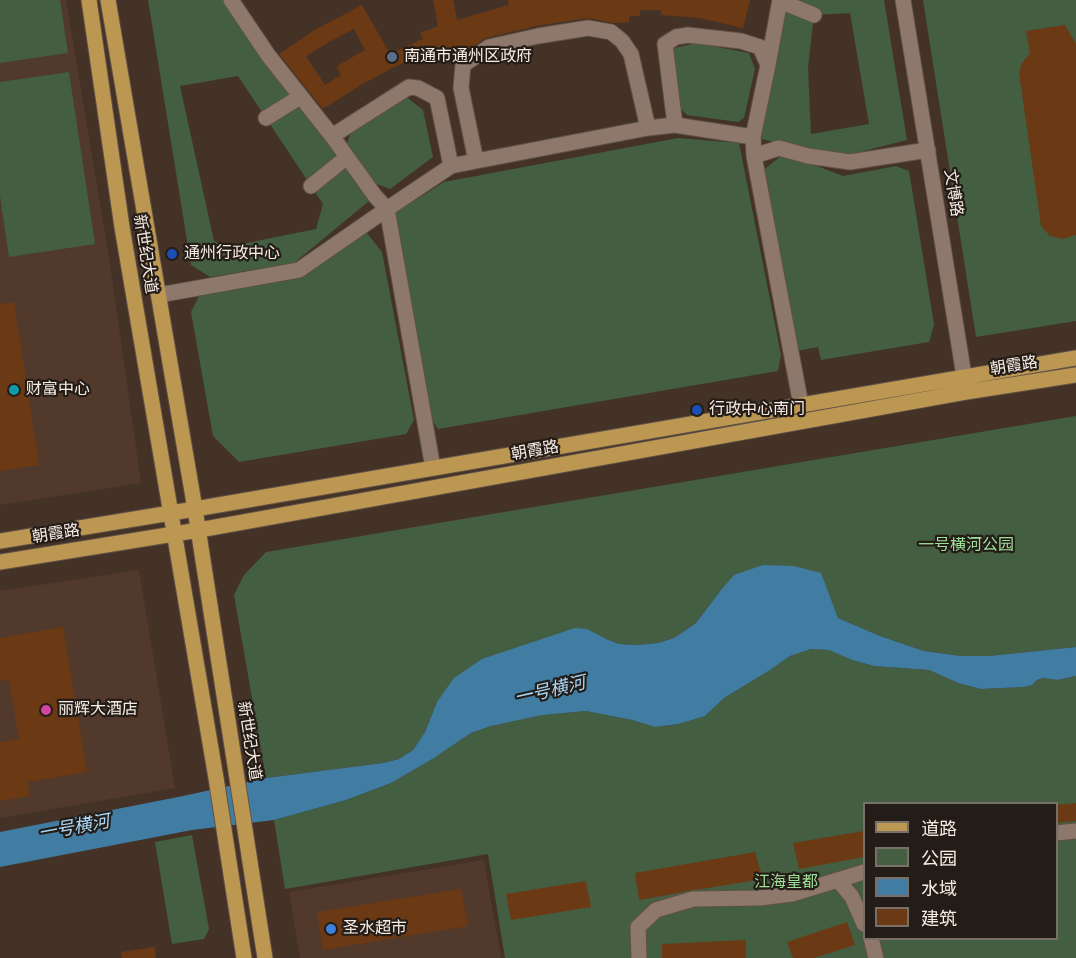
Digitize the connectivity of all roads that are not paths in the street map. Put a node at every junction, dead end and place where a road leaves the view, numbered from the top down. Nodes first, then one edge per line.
1 (89, 0) edge
2 (108, 0) edge
3 (231, 0) edge
4 (780, 0) edge
5 (903, 0) edge
6 (814, 15) dead end
7 (768, 65) junction
8 (300, 97) junction
9 (266, 118) dead end
10 (675, 125) junction
11 (648, 128) junction
12 (332, 136) junction
13 (753, 137) junction
14 (928, 150) junction
15 (754, 156) junction
16 (347, 157) junction
17 (476, 161) junction
18 (451, 166) junction
19 (311, 186) dead end
20 (387, 208) junction
21 (159, 295) junction
22 (1076, 358) edge
23 (1076, 375) edge
24 (965, 385) junction
25 (801, 405) junction
26 (433, 468) junction
27 (195, 509) junction
28 (171, 513) junction
29 (199, 530) junction
30 (175, 533) junction
31 (0, 541) edge
32 (0, 562) edge
33 (1076, 831) edge
34 (1058, 832) edge
35 (863, 872) edge
36 (838, 880) junction
37 (863, 922) edge
38 (871, 940) edge
39 (244, 958) edge
40 (265, 958) edge
41 (639, 958) edge
42 (876, 958) edge

1 - 28 main road, 新世纪大道
2 - 21 main road, 新世纪大道
3 - 8 street
4 - 6 street
4 - 7 street
5 - 14 street, 文博路
7 - 10 street
7 - 13 street
8 - 9 street
8 - 12 street
10 - 11 street
10 - 13 street
11 - 17 street
11 - 17 street
12 - 16 street
12 - 18 street
13 - 15 street
14 - 15 street
14 - 24 street, 文博路
15 - 25 street
16 - 19 street
16 - 20 street
17 - 18 street
18 - 20 street
20 - 21 street
20 - 26 street
21 - 27 main road, 新世纪大道
22 - 24 main road, 朝霞路
23 - 24 main road, 朝霞路
24 - 25 main road, 朝霞路
24 - 29 main road, 朝霞路
25 - 26 main road, 朝霞路
26 - 27 main road, 朝霞路
27 - 28 main road, 朝霞路
27 - 29 main road, 新世纪大道
28 - 30 main road, 新世纪大道
28 - 31 main road, 朝霞路
29 - 30 main road, 朝霞路
29 - 40 main road, 新世纪大道
30 - 32 main road, 朝霞路
30 - 39 main road
33 - 34 street
35 - 36 street
36 - 37 street
36 - 41 street
38 - 42 street

